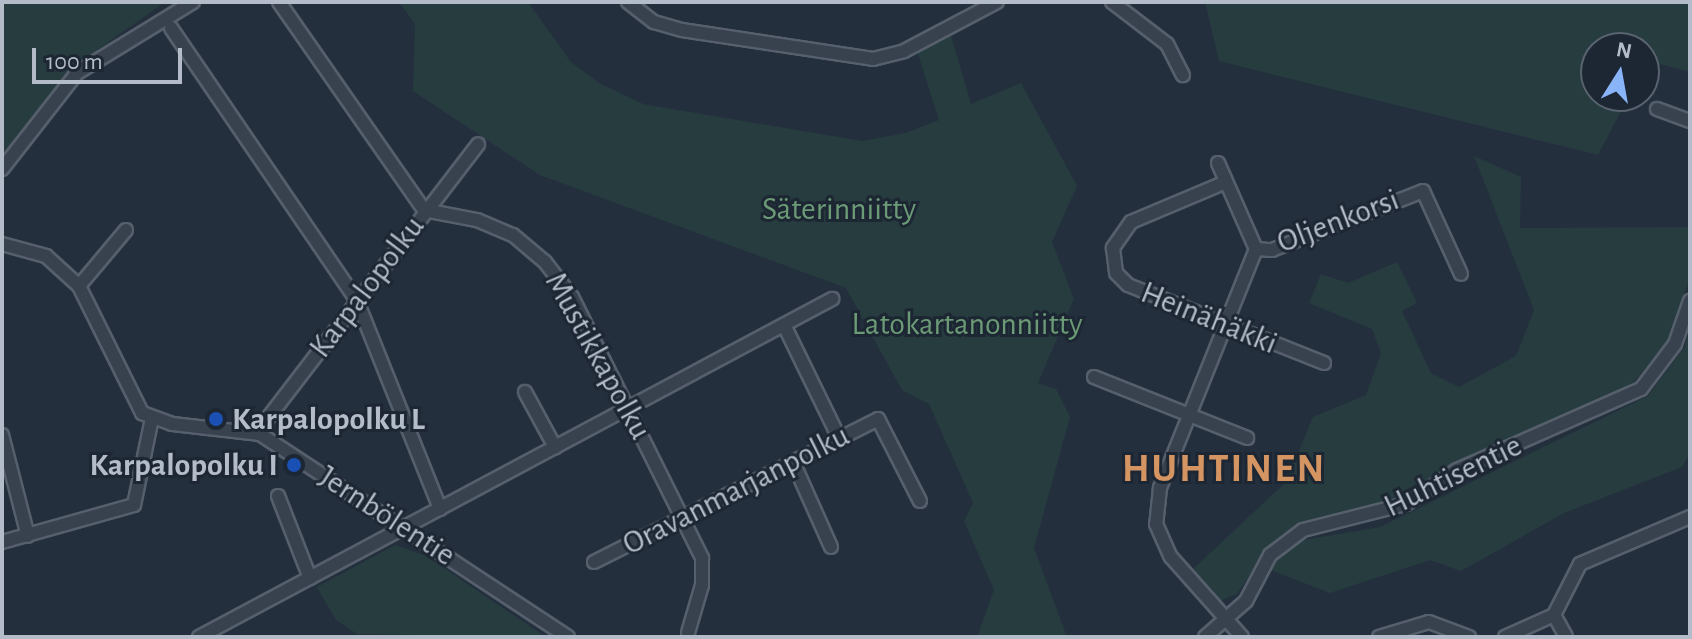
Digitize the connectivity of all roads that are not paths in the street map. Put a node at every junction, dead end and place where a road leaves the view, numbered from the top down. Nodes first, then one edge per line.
1 (193, 2) edge
2 (279, 2) edge
3 (628, 2) edge
4 (997, 2) edge
5 (1112, 2) edge
6 (171, 28) dead end
7 (1183, 75) dead end
8 (1660, 110) edge
9 (1690, 121) edge
10 (478, 144) dead end
11 (1218, 163) dead end
12 (2, 169) edge
13 (1226, 182) junction
14 (424, 210) junction
15 (126, 230) dead end
16 (2, 244) edge
17 (1256, 249) junction
18 (1461, 274) dead end
19 (79, 286) junction
20 (832, 299) dead end
21 (357, 301) junction
22 (1690, 301) edge
23 (784, 325) junction
24 (1225, 325) junction
25 (1324, 363) dead end
26 (1094, 377) dead end
27 (525, 392) dead end
28 (629, 408) junction
29 (1189, 414) junction
30 (152, 418) junction
31 (260, 434) junction
32 (2, 435) edge
33 (839, 438) junction
34 (1247, 438) dead end
35 (555, 447) junction
36 (793, 462) junction
37 (278, 496) dead end
38 (920, 501) dead end
39 (440, 509) junction
40 (683, 517) junction
41 (1690, 517) edge
42 (405, 528) junction
43 (28, 536) junction
44 (2, 542) edge
45 (831, 547) dead end
46 (594, 562) dead end
47 (310, 578) junction
48 (1554, 615) junction
49 (1227, 619) junction
50 (688, 633) dead end
51 (199, 637) edge
52 (568, 637) edge
53 (1205, 637) edge
54 (1242, 637) edge
55 (1379, 637) edge
56 (1469, 637) edge
57 (1505, 637) edge
58 (1566, 637) edge

1 - 12 street
2 - 14 street
3 - 4 street
5 - 7 street
6 - 21 street
8 - 9 street
10 - 14 street, Karpalopolku
11 - 13 street
13 - 17 street
13 - 24 street, Heinähäkki
14 - 21 street, Karpalopolku
14 - 28 street, Mustikkapolku
15 - 19 street
16 - 19 street
17 - 18 street, Oljenkorsi
17 - 24 street
19 - 30 street
20 - 23 street
21 - 31 street, Karpalopolku
21 - 39 street
22 - 49 street, Huhtisentie
23 - 28 street
23 - 33 street
24 - 25 street, Heinähäkki
24 - 29 street
26 - 29 street
27 - 35 street
28 - 35 street
28 - 40 street, Mustikkapolku
29 - 34 street
29 - 49 street
30 - 31 street, Jernbölentie
30 - 43 street
31 - 42 street, Jernbölentie
32 - 43 street
33 - 36 street, Oravanmarjanpolku
33 - 38 street, Oravanmarjanpolku
35 - 39 street
36 - 40 street, Oravanmarjanpolku
36 - 45 street
37 - 47 street
39 - 42 street
40 - 46 street, Oravanmarjanpolku
40 - 50 street, Mustikkapolku
41 - 48 street
42 - 47 street
42 - 52 street, Jernbölentie
43 - 44 street
47 - 51 street
48 - 57 street
48 - 58 street
49 - 53 street, Huhtisentie
49 - 54 street
55 - 56 street

